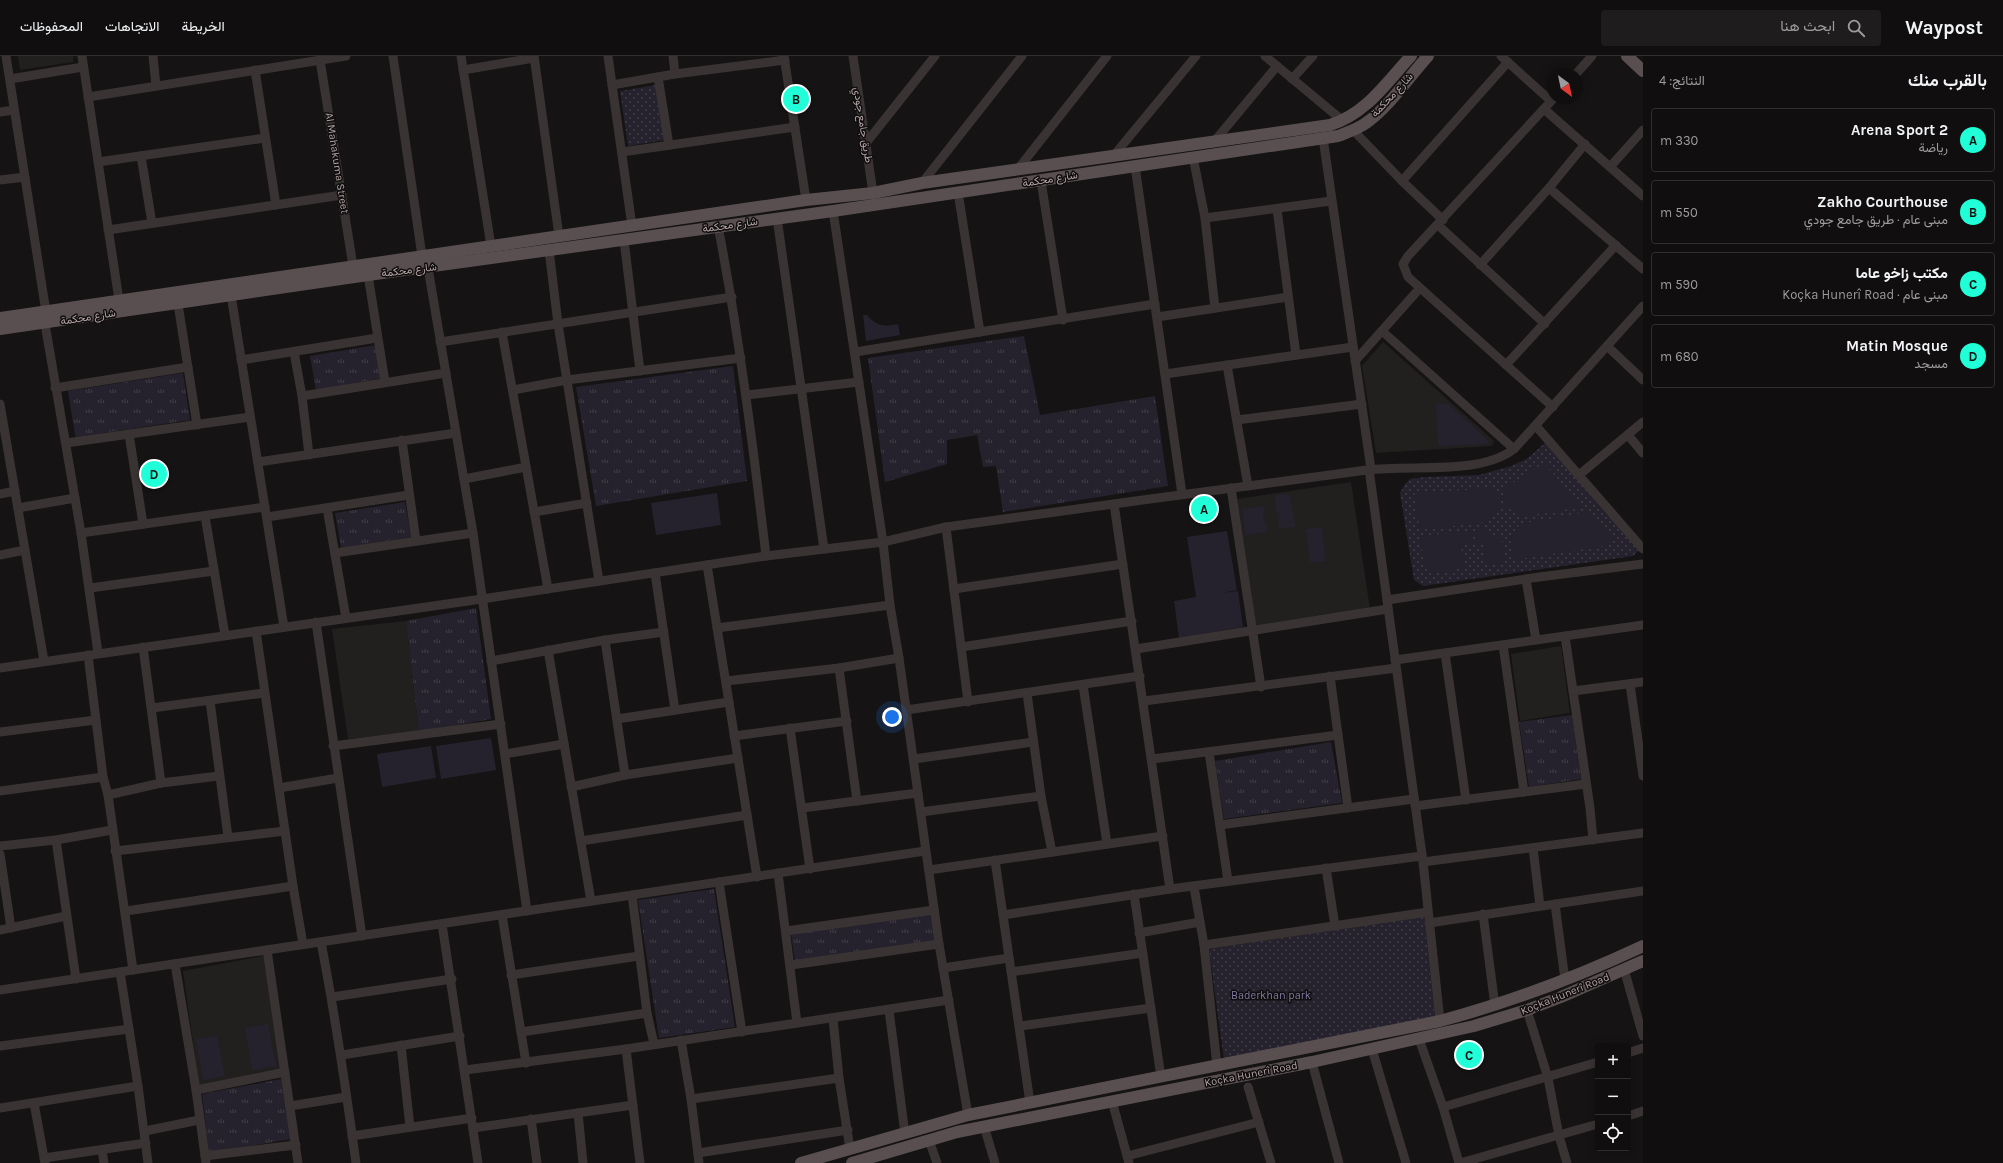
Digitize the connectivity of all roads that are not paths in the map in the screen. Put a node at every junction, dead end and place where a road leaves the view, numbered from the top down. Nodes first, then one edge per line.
1 (6, 56) edge
2 (82, 56) edge
3 (153, 56) edge
4 (346, 56) edge
5 (393, 56) edge
6 (461, 56) edge
7 (608, 56) edge
8 (673, 56) edge
9 (853, 56) edge
10 (935, 56) edge
11 (1022, 56) edge
12 (1108, 56) edge
13 (1196, 56) edge
14 (1265, 56) edge
15 (1313, 56) edge
16 (1411, 56) edge
17 (1428, 56) edge
18 (1592, 56) edge
19 (1627, 56) edge
20 (534, 57) edge
21 (784, 58) edge
22 (1505, 59) edge
23 (290, 60) edge
24 (320, 60) junction
25 (1278, 66) junction
26 (84, 67) junction
27 (1581, 68) edge
28 (255, 70) junction
29 (463, 70) junction
30 (1643, 71) edge
31 (675, 74) junction
32 (658, 77) junction
33 (1292, 79) junction
34 (10, 80) junction
35 (612, 85) junction
36 (156, 86) junction
37 (1547, 94) edge
38 (88, 97) junction
39 (1548, 104) edge
40 (1544, 109) junction
41 (14, 110) junction
42 (0, 112) edge
43 (1343, 121) junction
44 (795, 127) junction
45 (1353, 130) junction
46 (1643, 130) edge
47 (265, 138) junction
48 (1322, 138) junction
49 (866, 143) junction
50 (1213, 143) junction
51 (1585, 144) junction
52 (668, 145) junction
53 (622, 152) junction
54 (1115, 154) junction
55 (141, 156) junction
56 (1193, 158) junction
57 (1088, 159) junction
58 (98, 162) junction
59 (1135, 166) junction
60 (1610, 166) junction
61 (1018, 169) junction
62 (1090, 173) junction
63 (25, 177) junction
64 (0, 180) edge
65 (1041, 181) junction
66 (1402, 181) junction
67 (922, 183) junction
68 (1549, 188) junction
69 (958, 192) junction
70 (874, 194) junction
71 (342, 195) junction
72 (1643, 196) edge
73 (806, 200) junction
74 (1331, 200) junction
75 (276, 205) junction
76 (1277, 209) junction
77 (833, 211) junction
78 (777, 218) junction
79 (1205, 218) junction
80 (1441, 222) junction
81 (152, 223) junction
82 (632, 226) junction
83 (718, 226) junction
84 (108, 230) junction
85 (560, 236) junction
86 (624, 240) junction
87 (491, 246) junction
88 (1616, 246) junction
89 (549, 250) junction
90 (422, 256) junction
91 (1480, 265) junction
92 (353, 266) junction
93 (428, 268) junction
94 (1643, 269) edge
95 (368, 275) junction
96 (308, 279) junction
97 (287, 282) junction
98 (1420, 288) junction
99 (231, 296) junction
100 (732, 297) junction
101 (1288, 297) junction
102 (119, 300) junction
103 (178, 304) junction
104 (1155, 304) junction
105 (1643, 306) edge
106 (1216, 308) junction
107 (631, 312) junction
108 (1157, 317) junction
109 (0, 318) edge
110 (45, 318) junction
111 (1063, 320) junction
112 (558, 324) junction
113 (1545, 324) junction
114 (0, 329) edge
115 (502, 332) junction
116 (980, 332) junction
117 (1382, 332) junction
118 (378, 338) junction
119 (440, 342) junction
120 (1607, 346) junction
121 (1353, 347) junction
122 (294, 352) junction
123 (854, 352) junction
124 (1296, 355) junction
125 (742, 358) junction
126 (241, 360) junction
127 (1355, 361) junction
128 (1227, 365) junction
129 (1506, 366) junction
130 (188, 367) junction
131 (640, 371) junction
132 (446, 373) junction
133 (1165, 374) junction
134 (567, 380) junction
135 (1643, 380) edge
136 (385, 382) junction
137 (859, 382) junction
138 (55, 388) junction
139 (800, 388) junction
140 (513, 390) junction
141 (747, 395) junction
142 (302, 396) junction
143 (0, 404) edge
144 (1362, 404) junction
145 (1553, 407) junction
146 (250, 418) junction
147 (1238, 420) junction
148 (1643, 422) edge
149 (197, 425) junction
150 (1536, 426) junction
151 (456, 433) junction
152 (129, 434) junction
153 (1628, 435) junction
154 (402, 440) junction
155 (66, 443) junction
156 (1514, 449) junction
157 (1643, 453) edge
158 (309, 455) junction
159 (258, 462) junction
160 (526, 467) junction
161 (1370, 469) junction
162 (1579, 475) junction
163 (464, 479) junction
164 (1248, 486) junction
165 (1231, 488) junction
166 (15, 492) junction
167 (0, 494) edge
168 (1182, 494) junction
169 (409, 495) junction
170 (75, 498) junction
171 (587, 502) junction
172 (1114, 504) junction
173 (265, 507) junction
174 (18, 508) junction
175 (327, 508) junction
176 (534, 512) junction
177 (205, 516) junction
178 (267, 517) junction
179 (143, 524) junction
180 (946, 527) junction
181 (81, 533) junction
182 (473, 533) junction
183 (416, 542) junction
184 (883, 542) junction
185 (824, 549) junction
186 (1643, 549) edge
187 (25, 550) junction
188 (335, 553) junction
189 (0, 555) edge
190 (766, 556) junction
191 (1123, 564) junction
192 (1643, 564) edge
193 (707, 565) junction
194 (214, 571) junction
195 (655, 573) junction
196 (1526, 579) junction
197 (600, 581) junction
198 (90, 588) junction
199 (548, 589) junction
200 (954, 589) junction
201 (482, 599) junction
202 (1388, 604) junction
203 (890, 605) junction
204 (346, 618) junction
205 (1132, 621) junction
206 (316, 622) junction
207 (1643, 625) edge
208 (284, 627) junction
209 (717, 628) junction
210 (1253, 630) junction
211 (256, 631) junction
212 (664, 632) junction
213 (225, 636) junction
214 (1565, 636) junction
215 (606, 640) junction
216 (1536, 640) junction
217 (1503, 645) junction
218 (143, 647) junction
219 (961, 647) junction
220 (1136, 649) junction
221 (548, 650) junction
222 (1445, 653) junction
223 (98, 654) junction
224 (88, 655) junction
225 (899, 658) junction
226 (44, 661) junction
227 (491, 661) junction
228 (1396, 664) junction
229 (0, 668) edge
230 (839, 668) junction
231 (1140, 676) junction
232 (1330, 676) junction
233 (726, 681) junction
234 (1643, 682) edge
235 (1630, 684) junction
236 (1083, 685) junction
237 (1261, 687) junction
238 (1573, 691) junction
239 (264, 693) junction
240 (1027, 693) junction
241 (210, 701) junction
242 (1144, 701) junction
243 (729, 702) junction
244 (968, 702) junction
245 (152, 708) junction
246 (675, 710) junction
247 (906, 710) junction
248 (617, 719) junction
249 (96, 720) junction
250 (846, 721) junction
251 (501, 724) junction
252 (790, 728) junction
253 (0, 732) edge
254 (1338, 735) junction
255 (734, 736) junction
256 (1641, 741) edge
257 (1033, 742) junction
258 (564, 744) junction
259 (333, 746) junction
260 (1209, 752) junction
261 (505, 754) junction
262 (738, 758) junction
263 (914, 759) junction
264 (1152, 760) junction
265 (625, 775) junction
266 (103, 776) junction
267 (219, 776) junction
268 (1643, 776) edge
269 (338, 778) junction
270 (161, 784) junction
271 (1586, 784) junction
272 (571, 787) junction
273 (279, 788) junction
274 (0, 791) edge
275 (1524, 792) junction
276 (918, 793) junction
277 (108, 795) junction
278 (1041, 796) junction
279 (1466, 800) junction
280 (857, 801) junction
281 (1415, 802) junction
282 (802, 808) junction
283 (1348, 808) junction
284 (921, 812) junction
285 (747, 815) junction
286 (1220, 824) junction
287 (112, 830) junction
288 (285, 830) junction
289 (1643, 833) edge
290 (1163, 836) junction
291 (228, 837) junction
292 (56, 840) junction
293 (1593, 840) junction
294 (581, 841) junction
295 (1107, 844) junction
296 (0, 846) edge
297 (1533, 848) junction
298 (115, 851) junction
299 (925, 851) junction
300 (1052, 852) junction
301 (0, 854) edge
302 (1423, 859) junction
303 (995, 860) junction
304 (1326, 868) junction
305 (810, 869) junction
306 (929, 870) junction
307 (778, 873) junction
308 (757, 877) junction
309 (1228, 881) junction
310 (719, 882) junction
311 (293, 886) junction
312 (1194, 886) junction
313 (1170, 889) junction
314 (1643, 891) edge
315 (1134, 894) junction
316 (632, 895) junction
317 (591, 901) junction
318 (1555, 904) junction
319 (1540, 906) junction
320 (934, 910) junction
321 (126, 911) junction
322 (527, 911) junction
323 (1428, 912) junction
324 (1483, 914) junction
325 (502, 915) junction
326 (1003, 915) junction
327 (66, 916) junction
328 (1200, 922) junction
329 (1429, 923) junction
330 (442, 924) junction
331 (1335, 926) junction
332 (11, 928) junction
333 (0, 930) edge
334 (786, 931) junction
335 (1139, 933) junction
336 (362, 936) junction
337 (321, 942) junction
338 (303, 944) junction
339 (939, 944) junction
340 (1204, 945) junction
341 (1643, 946) edge
342 (266, 950) junction
343 (1143, 954) junction
344 (638, 956) junction
345 (1009, 958) junction
346 (1643, 961) edge
347 (175, 964) junction
348 (791, 966) junction
349 (944, 968) junction
350 (1624, 969) junction
351 (133, 970) junction
352 (120, 972) junction
353 (1011, 972) junction
354 (511, 975) junction
355 (76, 979) junction
356 (452, 979) junction
357 (1565, 980) junction
358 (0, 990) edge
359 (332, 997) junction
360 (949, 1000) junction
361 (1495, 1006) junction
362 (1151, 1008) junction
363 (889, 1010) junction
364 (1527, 1010) junction
365 (647, 1013) junction
366 (1469, 1013) junction
367 (833, 1019) junction
368 (1440, 1021) junction
369 (797, 1023) junction
370 (1020, 1026) junction
371 (1474, 1026) junction
372 (129, 1029) junction
373 (521, 1032) junction
374 (742, 1032) junction
375 (460, 1036) junction
376 (1643, 1036) edge
377 (1419, 1039) junction
378 (681, 1040) junction
379 (654, 1044) junction
380 (401, 1045) junction
381 (0, 1046) edge
382 (1643, 1048) edge
383 (626, 1049) junction
384 (1372, 1049) junction
385 (1631, 1052) edge
386 (342, 1055) junction
387 (1312, 1062) junction
388 (526, 1063) junction
389 (1595, 1063) edge
390 (1217, 1066) junction
391 (465, 1070) junction
392 (285, 1072) junction
393 (1161, 1077) junction
394 (839, 1078) junction
395 (1548, 1078) junction
396 (138, 1086) junction
397 (1248, 1087) dead end
398 (196, 1090) junction
399 (346, 1097) junction
400 (691, 1099) junction
401 (1112, 1101) junction
402 (34, 1102) junction
403 (1030, 1103) junction
404 (633, 1105) junction
405 (290, 1106) junction
406 (1443, 1107) junction
407 (0, 1108) edge
408 (1643, 1111) edge
409 (578, 1113) junction
410 (1631, 1115) edge
411 (968, 1116) junction
412 (472, 1118) junction
413 (531, 1119) junction
414 (199, 1120) junction
415 (1259, 1122) junction
416 (1595, 1125) edge
417 (984, 1126) junction
418 (410, 1127) junction
419 (472, 1128) junction
420 (848, 1130) junction
421 (145, 1131) junction
422 (905, 1134) junction
423 (352, 1136) junction
424 (1559, 1136) junction
425 (930, 1140) junction
426 (146, 1143) junction
427 (296, 1145) junction
428 (850, 1149) junction
429 (102, 1150) junction
430 (698, 1153) junction
431 (205, 1159) edge
432 (45, 1160) edge
433 (1128, 1160) edge
434 (104, 1163) edge
435 (148, 1163) edge
436 (298, 1163) edge
437 (356, 1163) edge
438 (478, 1163) edge
439 (537, 1163) edge
440 (583, 1163) edge
441 (640, 1163) edge
442 (699, 1163) edge
443 (802, 1163) edge
444 (852, 1163) edge
445 (937, 1163) edge
446 (995, 1163) edge
447 (1271, 1163) edge
448 (1339, 1163) edge
449 (1406, 1163) edge
450 (1460, 1163) edge
451 (1567, 1163) edge

1 - 34 street
2 - 26 street
3 - 36 street
4 - 24 street
5 - 90 street
6 - 29 street
7 - 35 street
8 - 31 street
9 - 49 street, طريق جامع جودي
10 - 49 street
11 - 67 street
12 - 61 street
13 - 54 street
14 - 25 street
15 - 33 street
16 - 43 main road, شارع محكمة
17 - 45 main road, شارع محكمة
18 - 27 street
19 - 30 main road
20 - 29 street
20 - 85 street
21 - 31 street
21 - 44 street
22 - 37 street
22 - 66 street
23 - 24 street
23 - 28 street
24 - 71 street, Al Mahakuma Street
25 - 33 street
25 - 50 street
26 - 34 street
26 - 38 street
28 - 36 street
28 - 47 street
29 - 87 street
31 - 32 street
32 - 35 street
32 - 52 street
33 - 43 street
34 - 41 street
35 - 53 street
36 - 38 street
38 - 58 street
39 - 40 street
40 - 51 street
40 - 80 street
41 - 42 street
41 - 63 street
43 - 50 main road, شارع محكمة
44 - 52 street
44 - 73 street
45 - 48 main road, شارع محكمة
45 - 66 street
46 - 60 street
47 - 55 street
47 - 75 street
48 - 56 main road, شارع محكمة
48 - 74 street
49 - 70 street, طريق جامع جودي
50 - 54 main road, شارع محكمة
51 - 60 street
51 - 68 street
52 - 53 street
53 - 82 street
54 - 57 main road, شارع محكمة
55 - 58 street
55 - 81 street
56 - 59 main road, شارع محكمة
56 - 79 street
57 - 61 main road, شارع محكمة
57 - 62 main road
58 - 84 street
59 - 62 main road, شارع محكمة
59 - 104 street
60 - 72 street
61 - 67 main road, شارع محكمة
62 - 65 main road, شارع محكمة
63 - 64 street
63 - 110 street
65 - 69 main road, شارع محكمة
65 - 111 street
66 - 80 street
67 - 70 main road, شارع محكمة
68 - 88 street
68 - 91 street
69 - 77 main road, شارع محكمة
69 - 116 street
70 - 73 main road, شارع محكمة
71 - 75 street
71 - 92 street, Al Mahakuma Street
73 - 82 main road, شارع محكمة
74 - 76 street
74 - 121 street
75 - 81 street
76 - 79 street
76 - 101 street
77 - 78 main road, شارع محكمة
77 - 123 street
78 - 83 main road, شارع محكمة
78 - 139 street
79 - 106 street
80 - 91 street
80 - 98 street
81 - 84 street
82 - 85 main road, شارع محكمة
83 - 86 main road, شارع محكمة
83 - 100 street
84 - 102 street
85 - 87 main road, شارع محكمة
86 - 89 main road, شارع محكمة
86 - 107 street
87 - 90 main road, شارع محكمة
88 - 94 street
88 - 113 street
89 - 93 main road, شارع محكمة
89 - 112 street
90 - 92 main road, شارع محكمة
91 - 113 street
92 - 96 main road, شارع محكمة
93 - 95 main road, شارع محكمة
93 - 119 street
95 - 96 main road, شارع محكمة
95 - 118 street
96 - 97 main road, شارع محكمة
97 - 99 main road, شارع محكمة
97 - 102 main road, شارع محكمة
98 - 117 street
98 - 129 street
99 - 103 main road, شارع محكمة
99 - 126 street
100 - 107 street
100 - 125 street
101 - 106 street
101 - 124 street
102 - 110 main road, شارع محكمة
103 - 110 main road, شارع محكمة
103 - 130 street
104 - 108 street
104 - 111 street
105 - 120 street
106 - 108 street
107 - 112 street
107 - 131 street
108 - 133 street
109 - 110 main road, شارع محكمة
110 - 114 main road, شارع محكمة
110 - 138 street
111 - 116 street
112 - 115 street
112 - 134 street
113 - 129 street
115 - 119 street
115 - 140 street
116 - 123 street
117 - 127 street
117 - 156 street
118 - 122 street
118 - 136 street
119 - 132 street
120 - 135 street
120 - 145 street
121 - 124 street
121 - 127 street
122 - 126 street
122 - 142 street
123 - 137 street
124 - 128 street
125 - 131 street
125 - 141 street
126 - 146 street
127 - 144 street
128 - 133 street
128 - 147 street
129 - 145 street
130 - 138 street
130 - 149 street
131 - 134 street
132 - 136 street
132 - 151 street
133 - 168 street
134 - 140 street
134 - 171 street
136 - 142 street
137 - 139 street
137 - 184 street
138 - 155 street
139 - 141 street
139 - 185 street
140 - 160 street
141 - 190 street
142 - 158 street
143 - 166 street
144 - 147 street
144 - 161 street
145 - 150 street
146 - 149 street
146 - 159 street
147 - 164 street
148 - 153 street
149 - 152 street
150 - 156 street
150 - 162 street
151 - 154 street
151 - 163 street
152 - 155 street
152 - 179 street
153 - 157 street
153 - 162 street
154 - 158 street
154 - 169 street
155 - 170 street
156 - 161 street
158 - 159 street
159 - 173 street
160 - 163 street
160 - 176 street
161 - 164 street
161 - 202 street
162 - 186 street
163 - 182 street
164 - 165 street
165 - 168 street
165 - 210 street
166 - 167 street
166 - 174 street
168 - 172 street
169 - 175 street
169 - 183 street
170 - 174 street
170 - 181 street
171 - 176 street
171 - 197 street
172 - 180 street
172 - 191 street
173 - 177 street
173 - 178 street
174 - 187 street
175 - 178 street
175 - 188 street
176 - 199 street
177 - 179 street
177 - 194 street
178 - 208 street
179 - 181 street
180 - 184 street
180 - 200 street
181 - 198 street
182 - 183 street
182 - 201 street
183 - 188 street
184 - 185 street
184 - 203 street
185 - 190 street
187 - 189 street
187 - 226 street
188 - 204 street
190 - 193 street
191 - 200 street
191 - 205 street
192 - 196 street
193 - 195 street
193 - 209 street
194 - 198 street
194 - 213 street
195 - 197 street
195 - 212 street
196 - 202 street
196 - 216 street
197 - 199 street
198 - 223 street
199 - 201 street
200 - 219 street
201 - 204 street
201 - 227 street
202 - 210 street
202 - 228 street
203 - 209 street
203 - 225 street
204 - 206 street
205 - 219 street
205 - 220 street
206 - 208 street
206 - 259 street
207 - 214 street
208 - 211 street
209 - 233 street
210 - 220 street
210 - 237 street
211 - 213 street
211 - 239 street
212 - 215 street
212 - 246 street
213 - 218 street
214 - 216 street
214 - 238 street
215 - 221 street
215 - 248 street
216 - 217 street
217 - 222 street
217 - 275 street
218 - 223 street
218 - 245 street
219 - 244 street
220 - 231 street
221 - 227 street
221 - 258 street
222 - 228 street
222 - 279 street
223 - 224 street
224 - 226 street
224 - 249 street
225 - 230 street
225 - 247 street
226 - 229 street
227 - 251 street
228 - 232 street
228 - 281 street
230 - 233 street
230 - 250 street
231 - 236 street
231 - 242 street
232 - 237 street
232 - 254 street
233 - 243 street
234 - 235 street
235 - 238 street
235 - 256 street
236 - 240 street
236 - 295 street
237 - 242 street
238 - 271 street
239 - 241 street
239 - 273 street
240 - 244 street
240 - 257 street
241 - 245 street
241 - 267 street
242 - 264 street
243 - 246 street
243 - 255 street
244 - 247 street
245 - 270 street
246 - 248 street
247 - 263 street
248 - 265 street
249 - 253 street
249 - 266 street
250 - 252 street
250 - 280 street
251 - 259 street
251 - 261 street
252 - 255 street
252 - 282 street
254 - 260 street
254 - 283 street
255 - 262 street
256 - 268 street
257 - 263 street
257 - 278 street
258 - 261 street
258 - 272 street
259 - 269 street
260 - 264 street
260 - 286 street
261 - 322 street
262 - 265 street
262 - 285 street
263 - 276 street
264 - 290 street
265 - 272 street
266 - 274 street
266 - 277 street
267 - 270 street
267 - 291 street
269 - 273 street
269 - 336 street
270 - 277 street
271 - 275 street
271 - 293 street
272 - 294 street
273 - 288 street
275 - 279 street
276 - 280 street
276 - 284 street
277 - 287 street
278 - 284 street
278 - 300 street
279 - 281 street
280 - 282 street
281 - 283 street
281 - 302 street
282 - 305 street
283 - 286 street
284 - 299 street
285 - 294 street
285 - 308 street
286 - 309 street
287 - 292 street
287 - 298 street
288 - 291 street
288 - 311 street
289 - 293 street
290 - 295 street
290 - 313 street
291 - 298 street
292 - 296 street
292 - 327 street
293 - 297 street
294 - 317 street
295 - 300 street
297 - 302 street
297 - 319 street
298 - 321 street
299 - 305 street
299 - 306 street
300 - 303 street
301 - 332 street
302 - 304 street
302 - 323 street
303 - 306 street
303 - 326 street
304 - 309 street
304 - 331 street
305 - 307 street
306 - 320 street
307 - 308 street
307 - 334 street
308 - 310 street
309 - 312 street
310 - 316 street
310 - 374 street
311 - 321 street
311 - 338 street
312 - 313 street
312 - 328 street
313 - 315 street
314 - 318 street
315 - 326 street
315 - 335 street
316 - 317 street
316 - 344 street
317 - 322 street
318 - 319 street
318 - 357 street
319 - 324 street
320 - 334 street
320 - 339 street
321 - 351 street
322 - 325 street
323 - 329 street
323 - 331 street
324 - 329 street
324 - 361 street
325 - 330 street
325 - 354 street
326 - 345 street
327 - 332 street
327 - 355 street
328 - 335 street
328 - 340 street
329 - 368 street
330 - 336 street
330 - 356 street
331 - 340 street
332 - 333 street
334 - 348 street
335 - 343 street
336 - 337 street
337 - 338 street
337 - 359 street
338 - 342 street
339 - 348 street
339 - 349 street
340 - 390 street
341 - 357 main road
342 - 347 street
342 - 392 street
343 - 353 street
343 - 362 street
344 - 354 street
344 - 365 street
345 - 349 street
345 - 353 street
346 - 350 main road, Koçka Hunerî Road
347 - 351 street
347 - 398 street
348 - 369 street
349 - 360 street
350 - 364 main road, Koçka Hunerî Road
350 - 376 street
351 - 352 street
352 - 355 street
352 - 372 street
353 - 370 street
354 - 373 street
355 - 358 street
356 - 359 street
356 - 375 street
357 - 361 main road
359 - 386 street
360 - 363 street
360 - 411 street
361 - 366 main road
362 - 370 street
362 - 393 street
363 - 367 street
363 - 422 street
364 - 371 main road, Koçka Hunerî Road
364 - 395 street
365 - 373 street
365 - 379 street
366 - 368 main road
366 - 371 main road
367 - 369 street
367 - 394 street
368 - 390 main road
369 - 374 street
370 - 403 street
371 - 377 main road, Koçka Hunerî Road
372 - 381 street
372 - 396 street
373 - 388 street
374 - 378 street
375 - 380 street
375 - 391 street
377 - 384 main road, Koçka Hunerî Road
377 - 406 street
378 - 379 street
378 - 400 street
379 - 383 street
380 - 386 street
380 - 418 street
382 - 385 street
383 - 388 street
383 - 404 street
384 - 387 main road, Koçka Hunerî Road
384 - 449 street
386 - 399 street
387 - 401 main road, Koçka Hunerî Road
387 - 448 street
388 - 391 street
389 - 395 street
390 - 393 main road
391 - 412 street
392 - 398 street
392 - 405 street
393 - 403 main road
394 - 400 street
394 - 420 street
395 - 406 street
395 - 424 street
396 - 402 street
396 - 421 street
397 - 415 street
398 - 414 street
399 - 405 street
399 - 423 street
400 - 430 street
401 - 417 main road, Koçka Hunerî Road
401 - 433 street
402 - 407 street
402 - 432 street
403 - 411 main road
404 - 409 street
404 - 441 street
405 - 427 street
406 - 450 street
408 - 410 street
409 - 413 street
409 - 440 street
411 - 422 main road
412 - 418 street
412 - 419 street
413 - 419 street
413 - 439 street
414 - 421 street
414 - 431 street
415 - 433 street
415 - 447 street
416 - 424 street
417 - 425 main road, Koçka Hunerî Road
417 - 446 street
418 - 423 street
419 - 438 street
420 - 428 street
420 - 430 street
421 - 426 street
422 - 428 main road
423 - 437 street
424 - 450 street
424 - 451 street
425 - 444 main road, Koçka Hunerî Road
425 - 445 street
426 - 429 street
426 - 435 street
427 - 431 street
427 - 436 street
428 - 443 main road
429 - 432 street
429 - 434 street
430 - 442 street

